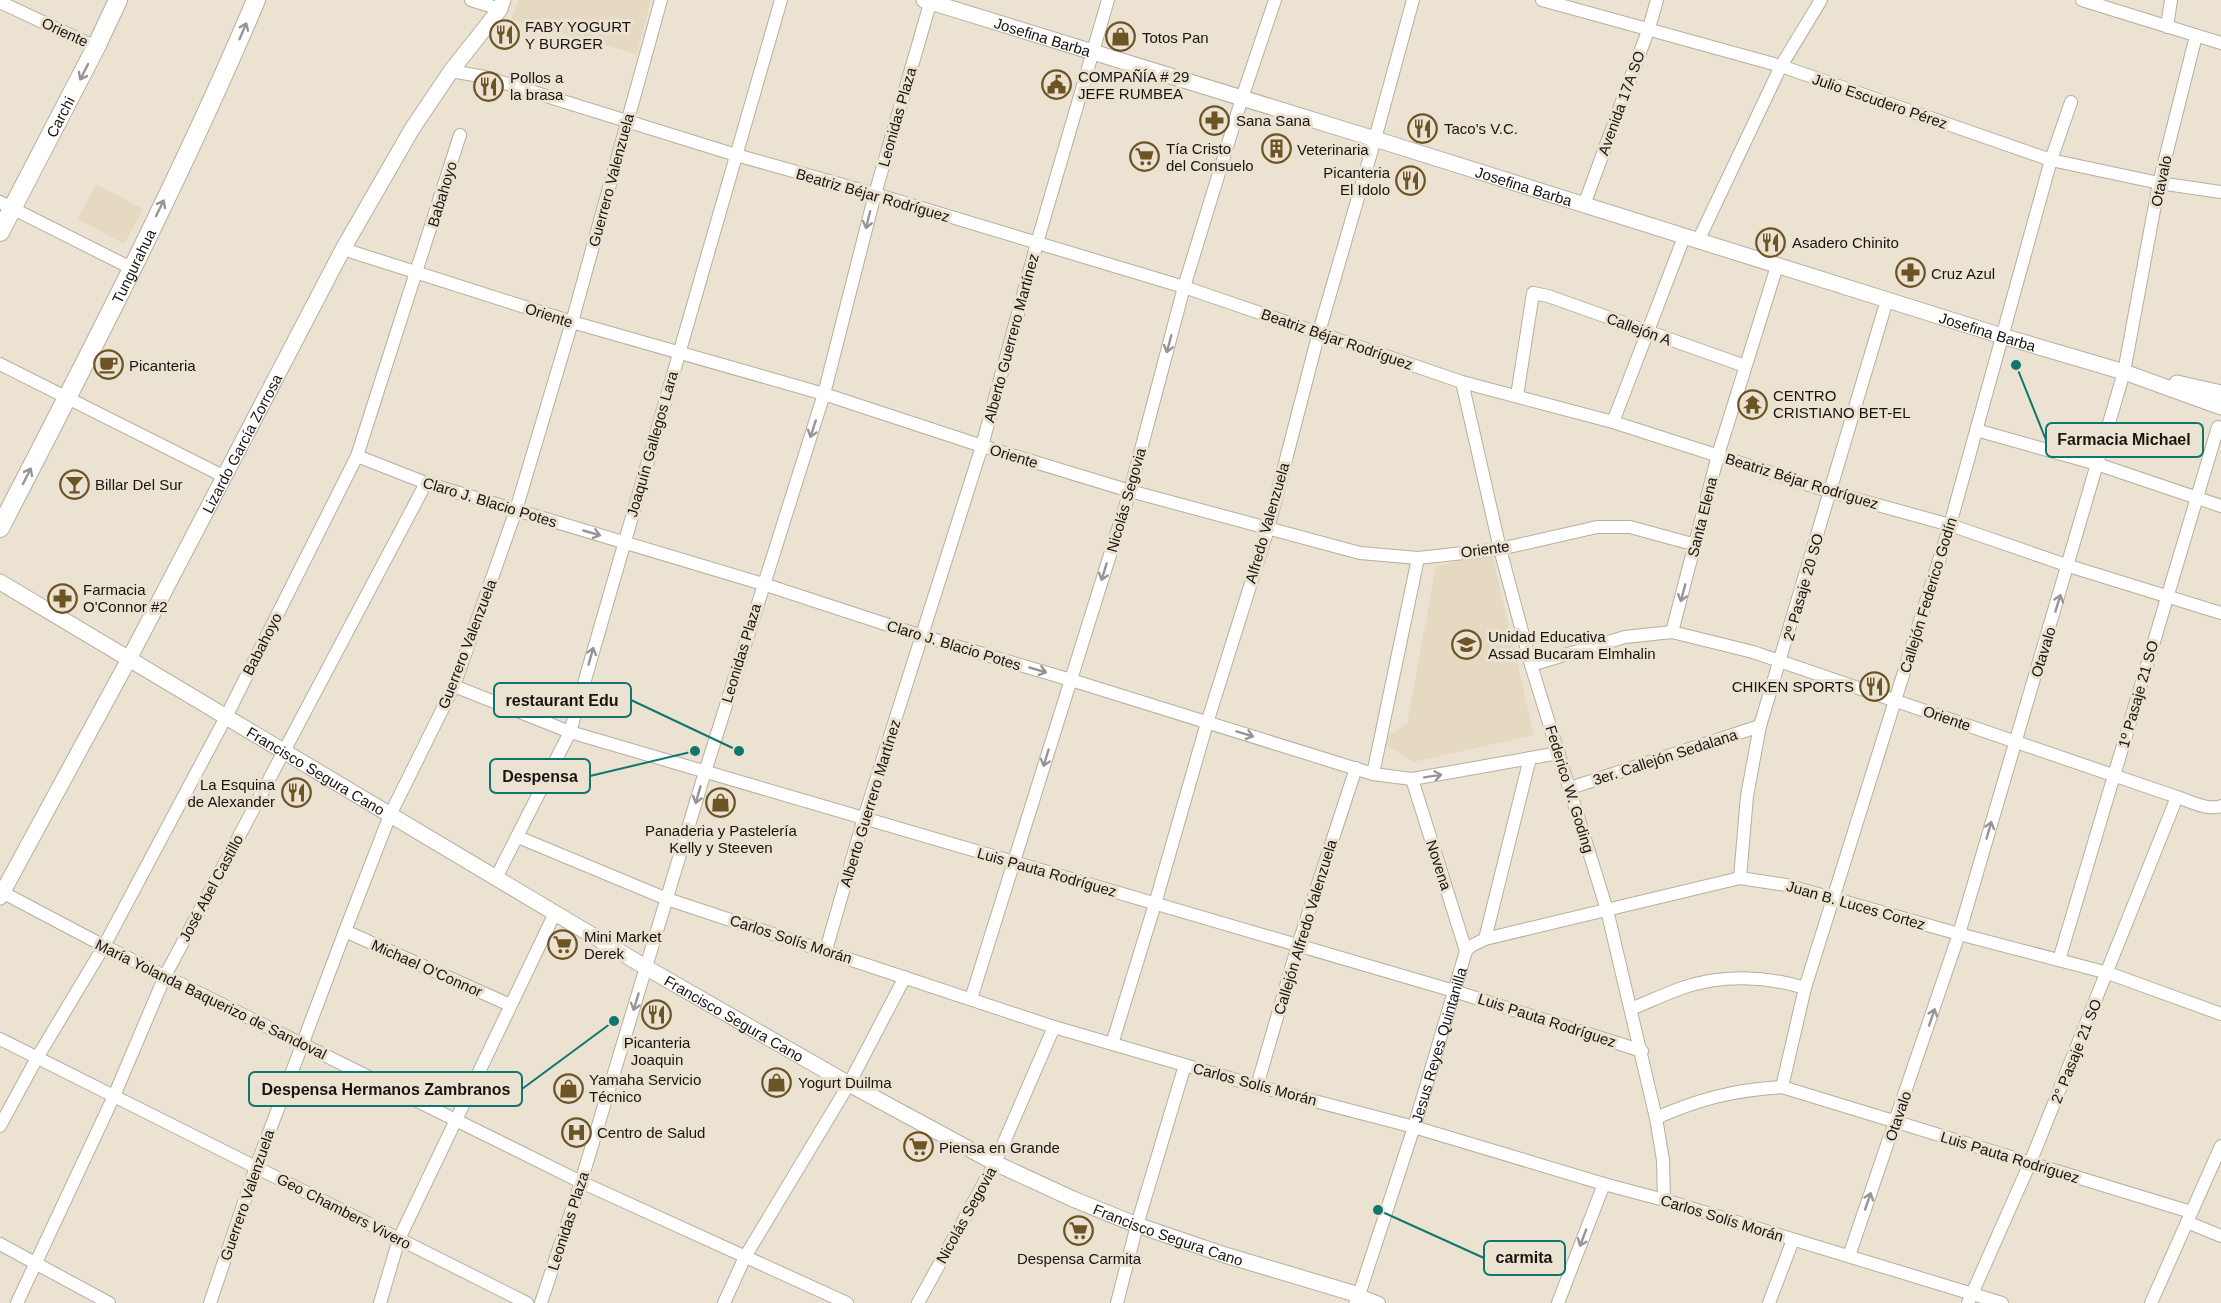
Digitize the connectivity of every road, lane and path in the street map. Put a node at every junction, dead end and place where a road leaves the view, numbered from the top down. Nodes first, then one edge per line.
1 (118, 0) edge
2 (256, 0) edge
3 (471, 0) edge
4 (661, 0) edge
5 (781, 0) edge
6 (1108, 0) edge
7 (1275, 0) edge
8 (1413, 0) edge
9 (1542, 0) edge
10 (1657, 0) edge
11 (1821, 0) edge
12 (2082, 0) edge
13 (2171, 0) edge
14 (928, 1) edge
15 (0, 2) edge
16 (501, 5) edge
17 (2167, 27) junction
18 (1649, 28) junction
19 (2196, 36) junction
20 (2221, 42) edge
21 (96, 47) junction
22 (1095, 52) junction
23 (1781, 66) junction
24 (451, 71) junction
25 (1242, 98) junction
26 (2071, 102) dead end
27 (627, 123) junction
28 (460, 135) dead end
29 (1375, 139) junction
30 (736, 155) junction
31 (2051, 160) junction
32 (2159, 183) junction
33 (2221, 192) edge
34 (875, 194) junction
35 (7, 205) edge
36 (1584, 205) junction
37 (0, 232) edge
38 (1691, 239) junction
39 (1037, 243) junction
40 (343, 249) junction
41 (1777, 266) junction
42 (131, 268) junction
43 (417, 273) junction
44 (1184, 287) junction
45 (1887, 300) junction
46 (572, 322) junction
47 (1318, 332) junction
48 (1648, 333) junction
49 (2002, 336) junction
50 (678, 354) junction
51 (0, 364) edge
52 (1745, 366) junction
53 (2124, 372) junction
54 (1462, 382) junction
55 (2221, 393) edge
56 (824, 394) junction
57 (1517, 396) junction
58 (67, 398) junction
59 (2221, 407) edge
60 (1613, 422) junction
61 (2218, 427) dead end
62 (1976, 430) junction
63 (982, 446) junction
64 (1718, 454) junction
65 (357, 456) junction
66 (2097, 464) junction
67 (223, 476) junction
68 (426, 483) junction
69 (1130, 491) junction
70 (1831, 492) junction
71 (2197, 498) junction
72 (2221, 506) edge
73 (516, 510) junction
74 (1950, 525) junction
75 (0, 528) edge
76 (1268, 529) junction
77 (623, 542) junction
78 (1696, 545) junction
79 (1500, 549) junction
80 (1418, 558) junction
81 (2069, 566) junction
82 (0, 582) edge
83 (763, 584) junction
84 (2166, 596) junction
85 (2221, 613) edge
86 (1672, 632) junction
87 (922, 636) junction
88 (129, 659) junction
89 (1781, 661) junction
90 (1532, 664) junction
91 (1071, 680) junction
92 (454, 686) junction
93 (1895, 700) junction
94 (226, 717) junction
95 (1207, 723) junction
96 (1760, 726) junction
97 (570, 732) junction
98 (2015, 741) junction
99 (283, 751) junction
100 (1559, 753) junction
101 (1530, 758) junction
102 (1356, 768) junction
103 (705, 772) junction
104 (1373, 774) junction
105 (2115, 775) junction
106 (1412, 779) junction
107 (1570, 788) junction
108 (2177, 797) junction
109 (2221, 806) edge
110 (390, 815) junction
111 (864, 818) junction
112 (518, 837) junction
113 (1014, 862) junction
114 (496, 878) junction
115 (1740, 878) junction
116 (1, 894) edge
117 (1834, 897) junction
118 (668, 899) junction
119 (1155, 904) junction
120 (1607, 909) junction
121 (555, 913) junction
122 (345, 931) junction
123 (1959, 934) junction
124 (1485, 939) junction
125 (1298, 945) junction
126 (104, 946) junction
127 (826, 950) junction
128 (1466, 951) junction
129 (2059, 960) junction
130 (646, 968) junction
131 (2108, 973) junction
132 (165, 976) junction
133 (905, 977) junction
134 (1805, 988) junction
135 (1454, 991) junction
136 (971, 999) junction
137 (510, 1005) junction
138 (1631, 1009) junction
139 (2221, 1014) edge
140 (1054, 1027) junction
141 (0, 1039) edge
142 (302, 1044) junction
143 (1112, 1044) junction
144 (1642, 1051) junction
145 (37, 1058) junction
146 (1185, 1065) junction
147 (849, 1084) junction
148 (1257, 1086) junction
149 (1782, 1088) junction
150 (114, 1096) junction
151 (1656, 1118) junction
152 (456, 1120) junction
153 (1896, 1121) junction
154 (0, 1126) edge
155 (1414, 1126) junction
156 (2221, 1146) edge
157 (2030, 1163) junction
158 (995, 1164) junction
159 (256, 1167) junction
160 (581, 1182) junction
161 (1604, 1184) junction
162 (1664, 1200) junction
163 (2189, 1217) junction
164 (1137, 1225) junction
165 (2221, 1236) edge
166 (399, 1239) junction
167 (1793, 1240) junction
168 (0, 1244) edge
169 (1849, 1256) junction
170 (746, 1257) junction
171 (36, 1264) junction
172 (1970, 1298) edge
173 (1358, 1299) edge
174 (17, 1303) edge
175 (109, 1303) edge
176 (210, 1303) edge
177 (380, 1303) edge
178 (527, 1303) edge
179 (541, 1303) edge
180 (724, 1303) edge
181 (847, 1303) edge
182 (918, 1303) edge
183 (1117, 1303) edge
184 (1379, 1303) edge
185 (1558, 1303) edge
186 (1769, 1303) edge
187 (2002, 1303) edge
188 (2151, 1303) edge

1 - 21 main road, Carchi
42 -> 2 main road, Tungurahua
3 - 16 street
4 - 27 street, Guerrero Valenzuela
5 - 30 street, Joaquín Gallegos Lara
6 - 22 street, Alberto Guerrero Martínez
7 - 25 street, Nicolás Segovia
8 - 29 street, Alfredo Valenzuela
9 - 18 street, Julio Escudero Pérez
10 - 18 street, Avenida 17A SO
11 - 23 street
12 - 17 street
13 - 17 street
14 - 22 street, Josefina Barba
14 - 34 street, Leonidas Plaza
15 - 21 street, Oriente
16 - 24 street, Lizardo García Zorrosa
17 - 19 street
18 - 23 street, Julio Escudero Pérez
18 - 36 street, Avenida 17A SO
19 - 20 street
19 - 32 street, Otavalo
21 -> 35 main road, Carchi
22 - 25 street, Josefina Barba
22 - 39 street, Alberto Guerrero Martínez
23 - 31 street, Julio Escudero Pérez
23 - 38 street
24 - 27 street, Beatriz Béjar Rodríguez
24 - 40 street, Lizardo García Zorrosa
25 - 29 street, Josefina Barba
25 - 44 street, Nicolás Segovia
26 - 31 street, Callejón Federico Godín
27 - 30 street, Beatriz Béjar Rodríguez
27 - 46 street, Guerrero Valenzuela
28 - 43 street, Babahoyo
29 - 36 street, Josefina Barba
29 - 47 street, Alfredo Valenzuela
30 - 34 street, Beatriz Béjar Rodríguez
30 - 50 street, Joaquín Gallegos Lara
31 - 32 street, Julio Escudero Pérez
31 - 49 street, Callejón Federico Godín
32 - 33 street, Julio Escudero Pérez
32 - 53 street, Otavalo
34 - 39 street, Beatriz Béjar Rodríguez
34 -> 56 street, Leonidas Plaza
35 - 37 main road, Carchi
35 - 42 street
36 - 38 street, Josefina Barba
38 - 41 street, Josefina Barba
38 - 48 street
39 - 44 street, Beatriz Béjar Rodríguez
39 - 63 street, Alberto Guerrero Martínez
40 - 43 street, Oriente
40 - 67 street, Lizardo García Zorrosa
41 - 45 street, Josefina Barba
41 - 52 street, Santa Elena
42 - 58 main road, Tungurahua
43 - 46 street, Oriente
43 - 65 street, Babahoyo
44 - 47 street, Beatriz Béjar Rodríguez
44 -> 69 street, Nicolás Segovia
45 - 49 street, Josefina Barba
45 - 70 street, 2º Pasaje 20 SO
46 - 50 street, Oriente
46 - 73 street, Guerrero Valenzuela
47 - 54 street, Beatriz Béjar Rodríguez
47 - 76 street, Alfredo Valenzuela
48 - 52 street, Callejón A
48 - 57 street, Callejón A
48 - 60 street
49 - 53 street, Josefina Barba
49 - 62 street, Callejón Federico Godín
50 - 56 street, Oriente
50 - 77 street, Joaquín Gallegos Lara
51 - 58 street
52 - 64 street, Santa Elena
53 - 55 street, Josefina Barba
53 - 59 street, Josefina Barba
53 - 66 street, Otavalo
54 - 57 street, Beatriz Béjar Rodríguez
54 - 79 street, Federico W. Goding
56 - 63 street, Oriente
56 -> 83 street, Leonidas Plaza
57 - 60 street, Beatriz Béjar Rodríguez
58 - 67 street
75 -> 58 main road, Tungurahua
60 - 64 street, Beatriz Béjar Rodríguez
61 - 71 street, 1º Pasaje 21 SO
62 - 66 street
62 - 74 street, Callejón Federico Godín
63 - 69 street, Oriente
63 - 87 street, Alberto Guerrero Martínez
64 - 70 street, Beatriz Béjar Rodríguez
64 - 78 street, Santa Elena
65 - 68 street, Claro J. Blacio Potes
65 - 94 street, Babahoyo
66 - 71 street
66 - 81 street, Otavalo
67 - 88 street, Lizardo García Zorrosa
68 - 73 street, Claro J. Blacio Potes
68 - 99 street, José Abel Castillo
69 - 76 street, Oriente
69 -> 91 street, Nicolás Segovia
70 - 74 street, Beatriz Béjar Rodríguez
70 - 89 street, 2º Pasaje 20 SO
71 - 72 street
71 - 84 street, 1º Pasaje 21 SO
73 -> 77 street, Claro J. Blacio Potes
73 - 92 street, Guerrero Valenzuela
74 - 81 street, Beatriz Béjar Rodríguez
74 - 93 street, Callejón Federico Godín
76 - 80 street, Oriente
76 - 95 street, Alfredo Valenzuela
77 - 83 street, Claro J. Blacio Potes
97 -> 77 street, Joaquín Gallegos Lara
78 - 79 street, Oriente
78 -> 86 street, Santa Elena
79 - 80 street, Oriente
79 - 90 street, Federico W. Goding
80 - 104 street
81 - 84 street, Beatriz Béjar Rodríguez
98 -> 81 street, Otavalo
82 - 88 street, Francisco Segura Cano
83 - 87 street, Claro J. Blacio Potes
83 - 103 street, Leonidas Plaza
84 - 85 street, Beatriz Béjar Rodríguez
84 - 105 street, 1º Pasaje 21 SO
86 - 89 street, Oriente
86 - 90 street, Oriente
87 -> 91 street, Claro J. Blacio Potes
87 - 111 street, Alberto Guerrero Martínez
88 - 94 street, Francisco Segura Cano
88 - 116 street, Lizardo García Zorrosa
89 - 93 street, Oriente
89 - 96 street, 2º Pasaje 20 SO
90 - 100 street, Federico W. Goding
91 - 95 street, Claro J. Blacio Potes
91 -> 113 street, Nicolás Segovia
92 - 97 street, Luis Pauta Rodríguez
92 - 110 street, Guerrero Valenzuela
93 - 98 street, Oriente
93 - 117 street, Callejón Federico Godín
94 - 99 street, Francisco Segura Cano
94 - 126 street, Babahoyo
95 -> 102 street, Claro J. Blacio Potes
95 - 119 street, Alfredo Valenzuela
96 - 107 street, 3er. Callejón Sedalana
96 - 115 street, 2º Pasaje 20 SO
97 - 103 street, Luis Pauta Rodríguez
97 - 112 street, Joaquín Gallegos Lara
98 - 105 street, Oriente
123 -> 98 street, Otavalo
99 - 110 street, Francisco Segura Cano
99 - 132 street, José Abel Castillo
100 - 101 street, Claro J. Blacio Potes
100 - 107 street, Federico W. Goding
106 -> 101 street, Claro J. Blacio Potes
101 - 124 street
102 - 104 street, Claro J. Blacio Potes
102 - 125 street, Callejón Alfredo Valenzuela
103 - 111 street, Luis Pauta Rodríguez
103 -> 118 street, Leonidas Plaza
104 - 106 street, Claro J. Blacio Potes
105 - 108 street, Oriente
105 - 129 street, 1º Pasaje 21 SO
106 - 128 street, Novena
107 - 120 street, Federico W. Goding
108 - 109 street, Oriente
108 - 131 street, 2° Pasaje 21 SO
110 - 114 street, Francisco Segura Cano
110 - 122 street, Guerrero Valenzuela
111 - 113 street, Luis Pauta Rodríguez
111 - 127 street, Alberto Guerrero Martínez
112 - 114 street, Joaquín Gallegos Lara
112 - 118 street, Carlos Solís Morán
113 - 119 street, Luis Pauta Rodríguez
113 - 136 street, Nicolás Segovia
114 - 121 street, Francisco Segura Cano
115 - 117 street, Juan B. Luces Cortez
115 - 120 street, Juan B. Luces Cortez
116 - 126 street, María Yolanda Baquerizo de Sandoval
117 - 123 street, Juan B. Luces Cortez
117 - 134 street, Callejón Federico Godín
118 - 127 street, Carlos Solís Morán
118 - 130 street, Leonidas Plaza
119 - 125 street, Luis Pauta Rodríguez
119 - 143 street, Alfredo Valenzuela
120 - 124 street, Juan B. Luces Cortez
120 - 138 street, Federico W. Goding
121 - 130 street, Francisco Segura Cano
121 - 137 street
122 - 137 street, Michael O'Connor
122 - 142 street, Guerrero Valenzuela
123 - 129 street, Juan B. Luces Cortez
153 -> 123 street, Otavalo
124 - 128 street, Jesus Reyes Quintanilla
125 - 135 street, Luis Pauta Rodríguez
125 - 148 street, Callejón Alfredo Valenzuela
126 - 132 street, María Yolanda Baquerizo de Sandoval
126 - 145 street, Babahoyo
127 - 133 street, Carlos Solís Morán
128 - 135 street, Jesus Reyes Quintanilla
129 - 131 street, Juan B. Luces Cortez
130 - 147 street, Francisco Segura Cano
130 -> 160 street, Leonidas Plaza
131 - 139 street, Juan B. Luces Cortez
131 - 157 street, 2° Pasaje 21 SO
132 - 142 street, María Yolanda Baquerizo de Sandoval
132 - 150 street, José Abel Castillo
133 - 136 street, Carlos Solís Morán
133 - 147 street
134 - 138 street
134 - 149 street, Callejón Federico Godín
135 - 144 street, Luis Pauta Rodríguez
135 - 155 street, Jesus Reyes Quintanilla
136 - 140 street, Carlos Solís Morán
137 - 152 street
138 - 144 street, Federico W. Goding
140 - 143 street, Carlos Solís Morán
140 - 158 street, Nicolás Segovia
141 - 145 street, Geo Chambers Vivero
142 - 152 street, María Yolanda Baquerizo de Sandoval
142 - 159 street, Guerrero Valenzuela
143 - 146 street, Carlos Solís Morán
144 - 151 street, Federico W. Goding
145 - 150 street, Geo Chambers Vivero
145 - 154 street, Babahoyo
146 - 148 street, Carlos Solís Morán
146 - 164 street
147 - 158 street, Francisco Segura Cano
147 - 170 street
148 - 155 street, Carlos Solís Morán
149 - 151 street, Luis Pauta Rodríguez
149 - 153 street, Luis Pauta Rodríguez
150 - 159 street, Geo Chambers Vivero
150 - 171 street, José Abel Castillo
151 - 162 street, Federico W. Goding
152 - 160 street, María Yolanda Baquerizo de Sandoval
152 - 166 street
153 - 157 street, Luis Pauta Rodríguez
169 -> 153 street, Otavalo
155 - 161 street, Carlos Solís Morán
155 - 173 street, Jesus Reyes Quintanilla
156 - 163 street
157 - 163 street, Luis Pauta Rodríguez
157 - 172 street, 2° Pasaje 21 SO
158 - 164 street, Francisco Segura Cano
158 - 182 street, Nicolás Segovia
159 - 166 street, Geo Chambers Vivero
159 - 176 street, Guerrero Valenzuela
160 - 170 street, María Yolanda Baquerizo de Sandoval
160 - 179 street, Leonidas Plaza
161 - 162 street, Carlos Solís Morán
161 -> 185 street
162 - 167 street, Carlos Solís Morán
163 - 165 street, Luis Pauta Rodríguez
163 - 188 street
164 - 173 street, Francisco Segura Cano
164 - 183 street
166 - 177 street
166 - 178 street, Geo Chambers Vivero
167 - 169 street, Carlos Solís Morán
167 - 186 street
168 - 171 street
169 - 172 street, Carlos Solís Morán
170 - 180 street
170 - 181 street, María Yolanda Baquerizo de Sandoval
171 - 174 street, José Abel Castillo
171 - 175 street
172 - 187 street, Carlos Solís Morán
173 - 184 street, Francisco Segura Cano

